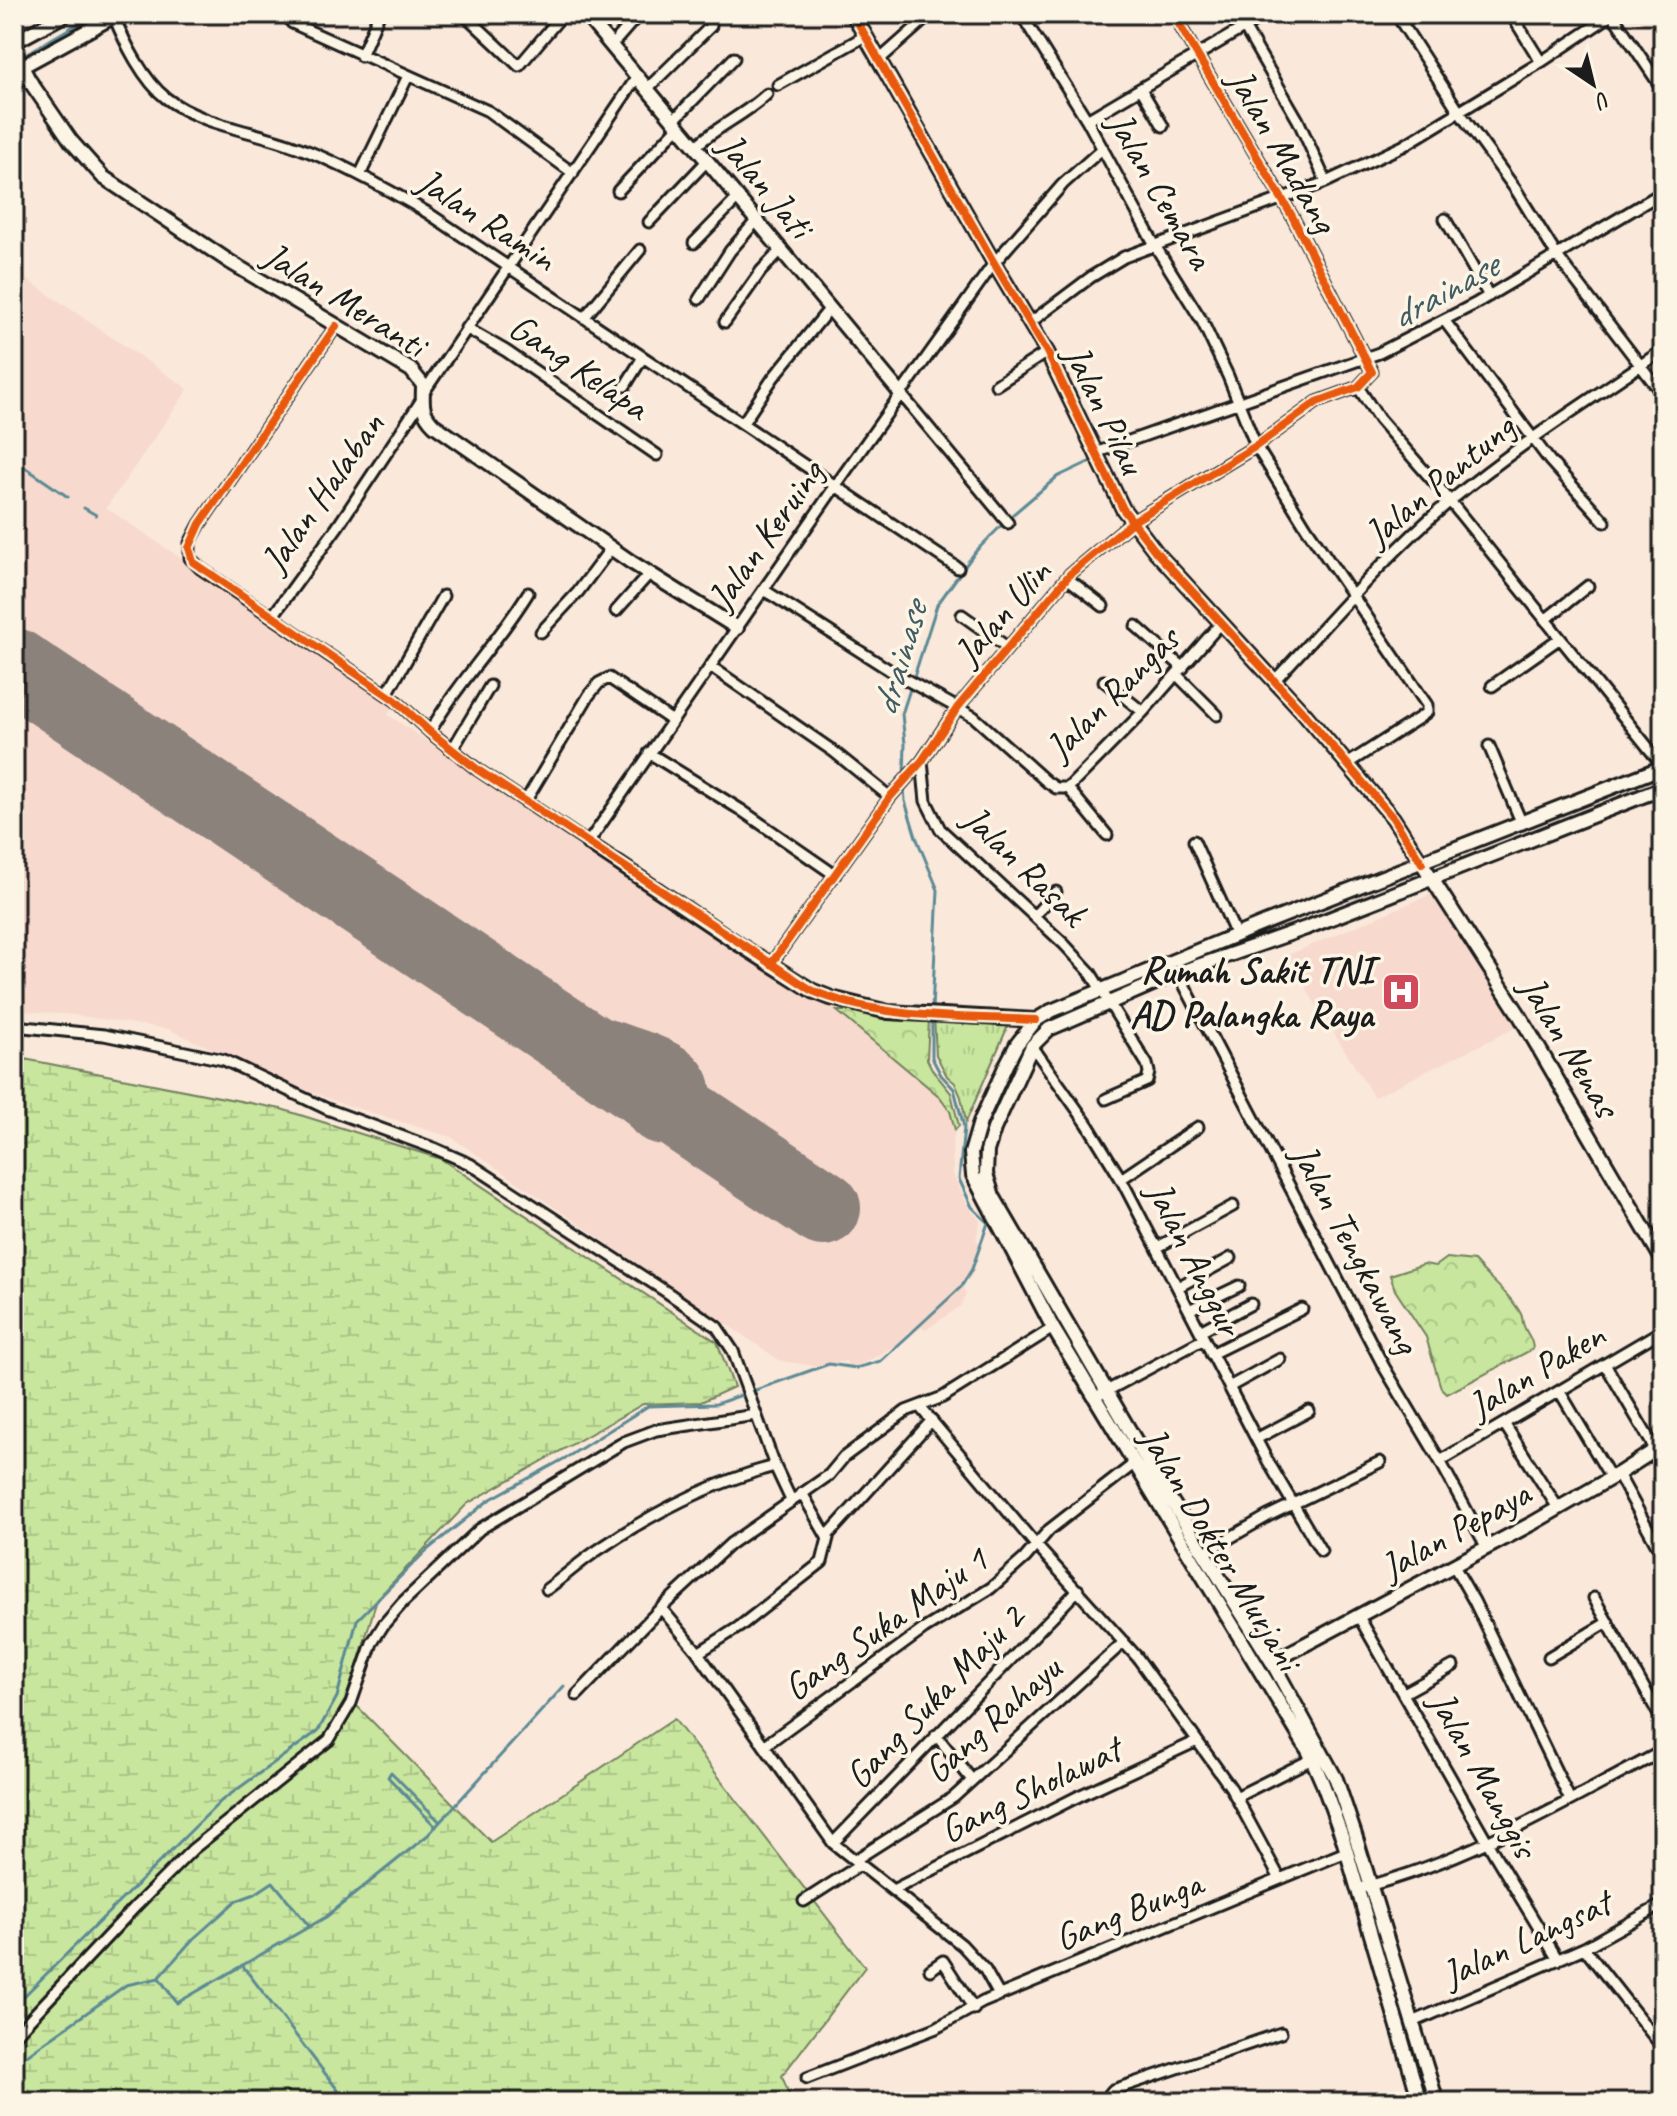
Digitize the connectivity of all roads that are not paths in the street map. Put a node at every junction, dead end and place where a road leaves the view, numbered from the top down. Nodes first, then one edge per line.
1 (66, 14) edge
2 (379, 14) edge
3 (464, 14) edge
4 (563, 14) edge
5 (585, 14) edge
6 (639, 14) edge
7 (853, 14) edge
8 (931, 14) edge
9 (1021, 14) edge
10 (1173, 14) edge
11 (1267, 14) edge
12 (1396, 14) edge
13 (1511, 14) edge
14 (1613, 14) edge
15 (116, 15) edge
16 (292, 23) dead end
17 (711, 26) dead end
18 (1244, 27) junction
19 (865, 36) junction
20 (14, 42) edge
21 (611, 46) junction
22 (1195, 55) junction
23 (361, 56) junction
24 (734, 58) dead end
25 (878, 61) junction
26 (1541, 62) junction
27 (17, 63) edge
28 (408, 76) junction
29 (637, 77) junction
30 (778, 85) dead end
31 (647, 89) junction
32 (1141, 89) junction
33 (1663, 90) edge
34 (767, 94) dead end
35 (1460, 113) junction
36 (1087, 120) junction
37 (675, 124) junction
38 (1163, 126) dead end
39 (695, 147) junction
40 (1103, 148) junction
41 (707, 161) junction
42 (573, 173) junction
43 (360, 175) junction
44 (1326, 182) junction
45 (618, 191) dead end
46 (1663, 192) edge
47 (738, 198) junction
48 (1280, 198) junction
49 (1445, 219) dead end
50 (757, 220) junction
51 (649, 222) dead end
52 (694, 243) dead end
53 (1154, 244) junction
54 (640, 250) dead end
55 (781, 250) junction
56 (1556, 255) junction
57 (994, 263) junction
58 (510, 267) junction
59 (1489, 296) junction
60 (699, 299) dead end
61 (830, 308) junction
62 (584, 318) junction
63 (1444, 320) junction
64 (725, 322) dead end
65 (1031, 322) junction
66 (336, 326) junction
67 (466, 328) junction
68 (1663, 350) edge
69 (1047, 352) junction
70 (643, 357) junction
71 (1367, 359) junction
72 (1642, 365) junction
73 (996, 385) dead end
74 (625, 386) dead end
75 (1358, 387) junction
76 (901, 394) junction
77 (1663, 395) edge
78 (421, 398) junction
79 (1240, 410) junction
80 (743, 423) junction
81 (1533, 439) junction
82 (1256, 446) junction
83 (657, 455) dead end
84 (1096, 455) junction
85 (836, 485) junction
86 (1449, 502) junction
87 (1132, 522) junction
88 (1605, 522) dead end
89 (1008, 523) dead end
90 (611, 548) junction
91 (958, 568) dead end
92 (649, 574) junction
93 (1067, 578) junction
94 (1588, 586) dead end
95 (764, 590) junction
96 (528, 593) dead end
97 (1354, 595) junction
98 (443, 596) dead end
99 (1103, 606) dead end
100 (616, 611) dead end
101 (962, 615) dead end
102 (272, 617) junction
103 (1545, 620) junction
104 (1221, 623) junction
105 (1136, 626) dead end
106 (737, 628) junction
107 (541, 632) dead end
108 (1560, 638) junction
109 (1007, 647) junction
110 (710, 666) junction
111 (1180, 672) junction
112 (1104, 681) dead end
113 (1274, 681) junction
114 (490, 686) dead end
115 (1492, 686) dead end
116 (387, 694) junction
117 (958, 707) junction
118 (1143, 712) junction
119 (1217, 715) dead end
120 (671, 720) junction
121 (430, 732) junction
122 (1489, 746) dead end
123 (452, 750) junction
124 (649, 753) junction
125 (922, 761) junction
126 (1347, 764) junction
127 (1663, 767) edge
128 (1068, 788) junction
129 (1663, 788) edge
130 (890, 797) junction
131 (525, 802) junction
132 (1522, 824) junction
133 (1107, 835) dead end
134 (1194, 841) dead end
135 (588, 843) junction
136 (1422, 863) junction
137 (835, 875) junction
138 (1432, 879) junction
139 (1056, 892) dead end
140 (1034, 916) junction
141 (1236, 935) junction
142 (771, 964) junction
143 (1178, 973) junction
144 (1101, 988) junction
145 (1109, 1002) junction
146 (1036, 1020) junction
147 (14, 1026) edge
148 (1032, 1046) junction
149 (1106, 1099) dead end
150 (1198, 1127) dead end
151 (1121, 1179) junction
152 (988, 1198) junction
153 (1233, 1206) dead end
154 (1158, 1247) junction
155 (1231, 1258) dead end
156 (1663, 1261) edge
157 (1024, 1262) junction
158 (1239, 1286) dead end
159 (1178, 1287) junction
160 (1251, 1304) dead end
161 (1302, 1309) dead end
162 (1189, 1310) junction
163 (1053, 1328) junction
164 (1663, 1330) edge
165 (1202, 1335) junction
166 (1211, 1354) junction
167 (1280, 1359) dead end
168 (1605, 1364) junction
169 (1229, 1387) junction
170 (1560, 1392) junction
171 (1102, 1394) junction
172 (920, 1407) junction
173 (1309, 1411) dead end
174 (756, 1415) junction
175 (932, 1420) junction
176 (1505, 1425) junction
177 (1256, 1439) junction
178 (1659, 1447) edge
179 (1440, 1461) junction
180 (1380, 1462) dead end
181 (1135, 1463) junction
182 (775, 1466) junction
183 (1615, 1476) junction
184 (802, 1493) junction
185 (1162, 1497) junction
186 (791, 1500) junction
187 (1294, 1503) junction
188 (1558, 1508) junction
189 (827, 1537) junction
190 (1035, 1544) junction
191 (1487, 1548) junction
192 (1321, 1551) dead end
193 (1205, 1552) junction
194 (1663, 1556) edge
195 (1454, 1566) junction
196 (547, 1589) dead end
197 (1078, 1590) junction
198 (1594, 1598) dead end
199 (661, 1608) junction
200 (1359, 1617) junction
201 (1608, 1622) junction
202 (1124, 1642) junction
203 (698, 1653) junction
204 (1549, 1657) dead end
205 (1272, 1662) junction
206 (1453, 1666) dead end
207 (1404, 1693) junction
208 (577, 1695) dead end
209 (1663, 1722) edge
210 (936, 1735) junction
211 (1195, 1742) junction
212 (764, 1746) junction
213 (1663, 1751) edge
214 (1312, 1759) junction
215 (972, 1780) junction
216 (1236, 1797) junction
217 (1570, 1800) junction
218 (1487, 1841) junction
219 (833, 1843) junction
220 (1346, 1852) junction
221 (857, 1863) junction
222 (1280, 1879) junction
223 (1371, 1886) junction
224 (1357, 1889) junction
225 (893, 1890) junction
226 (804, 1901) dead end
227 (1663, 1904) edge
228 (1584, 1948) junction
229 (1558, 1960) junction
230 (930, 1970) dead end
231 (999, 1995) junction
232 (974, 2009) junction
233 (1413, 2022) junction
234 (1281, 2033) dead end
235 (14, 2036) edge
236 (1663, 2048) edge
237 (1425, 2061) junction
238 (1410, 2067) junction
239 (807, 2078) dead end
240 (1109, 2102) edge
241 (1420, 2102) edge
242 (1437, 2102) edge

1 - 20 street
2 - 23 street
3 - 4 street
5 - 21 street, Jalan Jati
6 - 21 street
7 - 19 street, Jalan Pilau
8 - 25 street
9 - 36 street, Jalan Cemara
10 - 22 street, Jalan Madang
11 - 18 street
12 - 35 street
13 - 26 street
14 - 26 street
14 - 33 street
15 - 27 street
15 - 43 street, Jalan Ramin
16 - 23 street
17 - 31 street
18 - 22 street
18 - 44 street
19 - 25 street, Jalan Pilau
19 - 30 street
21 - 29 street, Jalan Jati
22 - 32 street
22 - 48 street, Jalan Madang
23 - 28 street
24 - 37 street
25 - 57 street, Jalan Pilau
26 - 35 street
27 - 66 street, Jalan Meranti
28 - 42 street
28 - 43 street
29 - 31 street, Jalan Jati
29 - 42 street, Jalan Halaban
31 - 37 street, Jalan Jati
32 - 36 street
32 - 38 street
34 - 39 street
35 - 44 street
35 - 56 street
36 - 40 street, Jalan Cemara
37 - 39 street, Jalan Jati
37 - 45 street
39 - 41 street, Jalan Jati
40 - 53 street, Jalan Cemara
40 - 57 street, Jalan Keruing
41 - 47 street, Jalan Jati
41 - 51 street
42 - 58 street, Jalan Halaban
43 - 58 street, Jalan Ramin
44 - 48 street
46 - 56 street
47 - 50 street, Jalan Jati
47 - 52 street
48 - 53 street
48 - 71 street, Jalan Madang
49 - 59 street
50 - 55 street, Jalan Jati
50 - 60 street
53 - 65 street
53 - 79 street, Jalan Cemara
54 - 62 street
55 - 61 street, Jalan Jati
55 - 64 street
56 - 59 street
56 - 72 street
57 - 65 street, Jalan Pilau
57 - 76 street, Jalan Keruing
58 - 62 street, Jalan Ramin
58 - 67 street, Jalan Halaban
59 - 63 street
61 - 76 street, Jalan Jati
61 - 80 street
62 - 70 street, Jalan Ramin
63 - 71 street
63 - 81 street
65 - 69 street, Jalan Pilau
66 - 78 street, Jalan Meranti
66 - 102 street
67 - 78 street, Jalan Halaban
67 - 83 street, Gang Kelapa
68 - 72 street, Jalan Pantung
69 - 73 street
69 - 84 street, Jalan Pilau
70 - 74 street
70 - 80 street, Jalan Ramin
71 - 75 street, Jalan Madang
71 - 79 street
72 - 77 street
72 - 81 street, Jalan Pantung
75 - 82 street, Jalan Ulin
75 - 86 street
76 - 85 street, Jalan Keruing
76 - 89 street
78 - 90 street, Jalan Meranti
78 - 102 street, Jalan Halaban
79 - 82 street, Jalan Cemara
79 - 84 street
80 - 85 street, Jalan Ramin
81 - 86 street, Jalan Pantung
81 - 88 street
82 - 87 street, Jalan Ulin
82 - 97 street, Jalan Cemara
84 - 87 street, Jalan Pilau
85 - 91 street, Jalan Ramin
85 - 95 street, Jalan Keruing
86 - 97 street, Jalan Pantung
86 - 103 street
87 - 93 street, Jalan Ulin
87 - 104 street, Jalan Pilau
90 - 92 street, Jalan Meranti
90 - 107 street
92 - 100 street
92 - 106 street, Jalan Meranti
93 - 99 street
93 - 109 street, Jalan Ulin
94 - 103 street
95 - 106 street, Jalan Keruing
95 - 117 street, Jalan Rangas
96 - 121 street
97 - 113 street, Jalan Pantung
97 - 126 street, Jalan Cemara
98 - 116 street
101 - 109 street
102 - 116 street
103 - 108 street
104 - 111 street, Jalan Rangas
104 - 113 street, Jalan Pilau
105 - 111 street
106 - 110 street, Jalan Keruing
108 - 115 street
108 - 127 street
109 - 117 street, Jalan Ulin
110 - 120 street, Jalan Keruing
110 - 130 street
111 - 118 street, Jalan Rangas
111 - 119 street
112 - 118 street
113 - 126 street, Jalan Pilau
114 - 123 street
116 - 121 street
117 - 125 street, Jalan Ulin
117 - 128 street, Jalan Rangas
118 - 128 street, Jalan Rangas
120 - 124 street, Jalan Keruing
120 - 131 street
121 - 123 street
122 - 132 street
123 - 131 street
124 - 135 street, Jalan Keruing
124 - 137 street
125 - 130 street, Jalan Ulin
125 - 140 street, Jalan Rasak
126 - 136 street, Jalan Pilau
127 - 132 street
128 - 133 street
129 - 138 street
130 - 137 street, Jalan Ulin
131 - 135 street
132 - 136 street
134 - 141 street
135 - 142 street
136 - 138 street, Jalan Nenas
136 - 141 street
137 - 142 street, Jalan Ulin
138 - 143 street
138 - 156 street, Jalan Nenas
139 - 140 street
140 - 144 street, Jalan Rasak
141 - 144 street
142 - 146 street
143 - 145 street
143 - 179 street, Jalan Tengkawang
144 - 145 street, Jalan Rasak
144 - 146 street
145 - 148 street
145 - 149 street, Jalan Rasak
146 - 152 street, Jalan Dokter Murjani
147 - 174 street
148 - 151 street, Jalan Anggur
148 - 152 street, Jalan Dokter Murjani
150 - 151 street
151 - 154 street, Jalan Anggur
152 - 157 street, Jalan Dokter Murjani
153 - 154 street
154 - 159 street, Jalan Anggur
155 - 159 street
157 - 163 street, Jalan Dokter Murjani
157 - 171 street, Jalan Dokter Murjani
158 - 162 street
159 - 162 street, Jalan Anggur
160 - 165 street
161 - 166 street
162 - 165 street, Jalan Anggur
163 - 171 street, Jalan Dokter Murjani
163 - 172 street
164 - 168 street, Jalan Paken
165 - 166 street, Jalan Anggur
165 - 171 street
166 - 169 street, Jalan Anggur
167 - 169 street
168 - 170 street, Jalan Paken
168 - 178 street
169 - 177 street, Jalan Anggur
170 - 176 street, Jalan Paken
170 - 183 street
171 - 181 street, Jalan Dokter Murjani
171 - 185 street, Jalan Dokter Murjani
172 - 175 street
172 - 184 street
173 - 177 street
174 - 182 street
174 - 235 street
175 - 189 street
175 - 190 street
176 - 179 street, Jalan Paken
176 - 188 street
177 - 187 street, Jalan Anggur
178 - 183 street, Jalan Pepaya
179 - 191 street, Jalan Tengkawang
180 - 187 street
181 - 185 street, Jalan Dokter Murjani
181 - 190 street, Gang Suka Maju 1
182 - 186 street
182 - 196 street
183 - 188 street, Jalan Pepaya
183 - 194 street
184 - 186 street
184 - 189 street
185 - 193 street, Jalan Dokter Murjani
185 - 214 street, Jalan Dokter Murjani
186 - 199 street
187 - 192 street, Jalan Anggur
187 - 193 street
188 - 191 street, Jalan Pepaya
189 - 203 street
190 - 197 street
190 - 212 street, Gang Suka Maju 1
191 - 195 street, Jalan Pepaya
193 - 205 street, Jalan Dokter Murjani
195 - 200 street, Jalan Pepaya
195 - 217 street, Jalan Manggis
197 - 202 street
197 - 210 street, Gang Suka Maju 2
198 - 201 street
199 - 203 street
199 - 208 street
200 - 205 street, Jalan Pepaya
200 - 207 street, Jalan Manggis
201 - 204 street
201 - 209 street
202 - 211 street
202 - 215 street, Gang Rahayu
203 - 212 street
205 - 223 street, Jalan Dokter Murjani
206 - 207 street
207 - 218 street, Jalan Manggis
210 - 215 street
210 - 219 street, Gang Suka Maju 2
211 - 216 street
211 - 225 street, Gang Sholawat
212 - 219 street
213 - 217 street
214 - 216 street
214 - 220 street, Jalan Dokter Murjani
215 - 221 street, Gang Rahayu
216 - 222 street
217 - 218 street
218 - 223 street
218 - 229 street, Jalan Manggis
219 - 221 street
220 - 222 street, Gang Bunga
220 - 224 street, Jalan Dokter Murjani
221 - 225 street
221 - 226 street, Gang Rahayu
222 - 231 street, Gang Bunga
223 - 224 street
223 - 233 street, Jalan Dokter Murjani
224 - 238 street, Jalan Dokter Murjani
225 - 231 street
227 - 228 street, Jalan Langsat
228 - 229 street, Jalan Langsat
228 - 236 street
229 - 233 street, Jalan Langsat
230 - 232 street
231 - 232 street, Gang Bunga
232 - 239 street, Gang Bunga
233 - 237 street, Jalan Dokter Murjani
234 - 240 street
237 - 238 street
237 - 242 street, Jalan Dokter Murjani
238 - 241 street, Jalan Dokter Murjani

